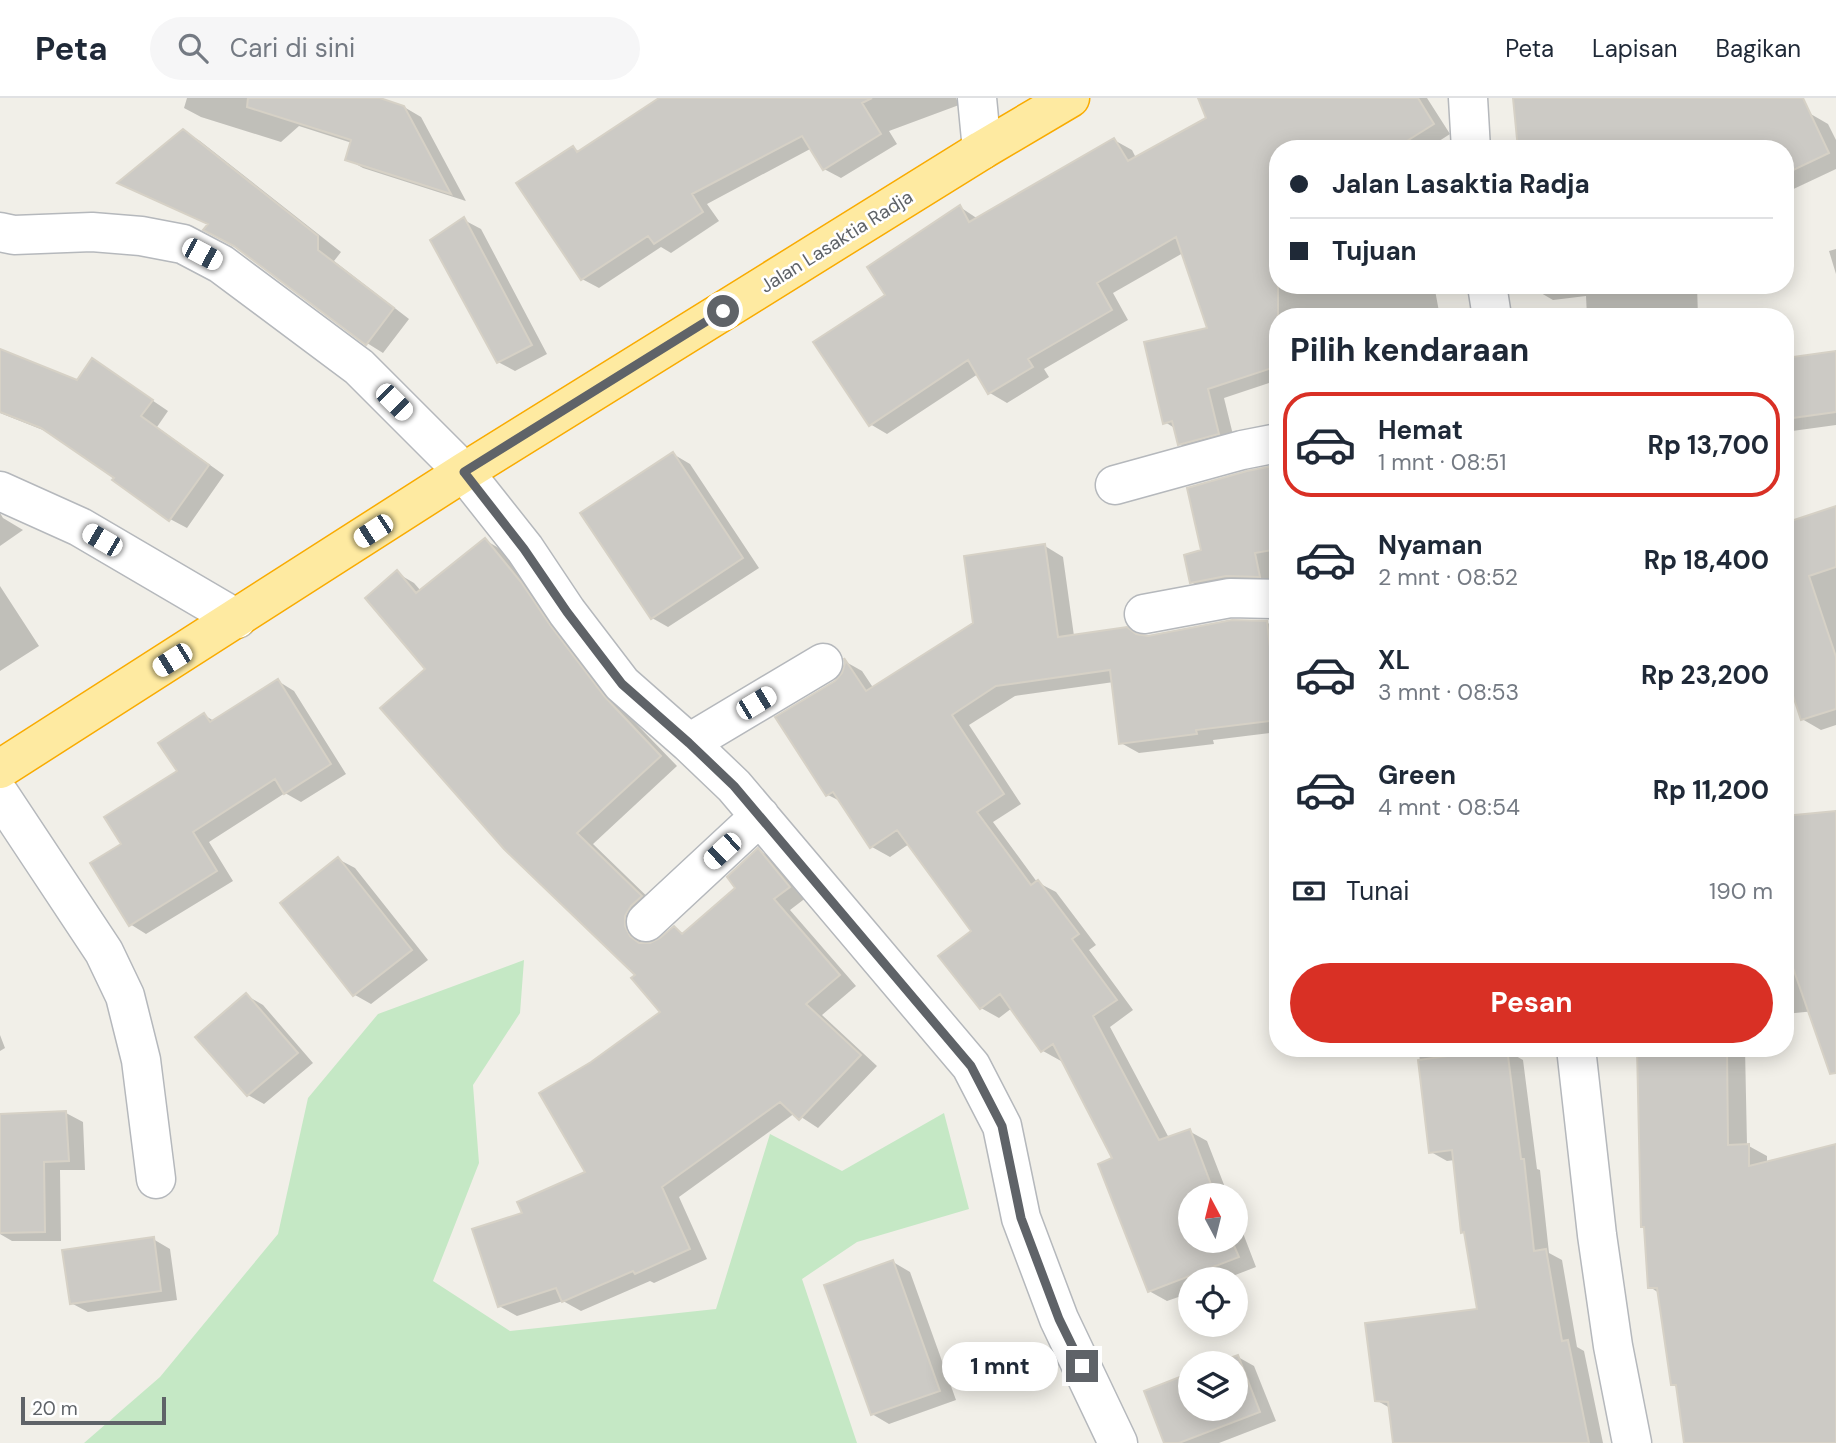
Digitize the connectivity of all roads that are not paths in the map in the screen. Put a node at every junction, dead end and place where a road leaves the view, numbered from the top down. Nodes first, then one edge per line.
1 (977, 98) edge
2 (1070, 98) edge
3 (1468, 98) edge
4 (1470, 140) edge
5 (982, 150) junction
6 (0, 232) edge
7 (1269, 445) edge
8 (464, 472) junction
9 (1115, 485) dead end
10 (0, 491) edge
11 (1269, 599) edge
12 (1143, 614) dead end
13 (237, 618) junction
14 (823, 663) dead end
15 (689, 743) junction
16 (0, 769) edge
17 (0, 795) edge
18 (760, 816) junction
19 (646, 922) dead end
20 (1577, 1057) edge
21 (156, 1180) dead end
22 (1118, 1443) edge
23 (1632, 1443) edge

1 - 5 street
2 - 5 highway, Jalan Lasaktia Radja
3 - 4 street
5 - 8 highway, Jalan Lasaktia Radja
6 - 8 street
7 - 9 street
8 - 13 highway, Jalan Lasaktia Radja
8 - 15 street
10 - 13 street
11 - 12 street
13 - 16 highway, Jalan Lasaktia Radja
14 - 15 street
15 - 18 street
17 - 21 street
18 - 19 street
18 - 22 street
20 - 23 street

